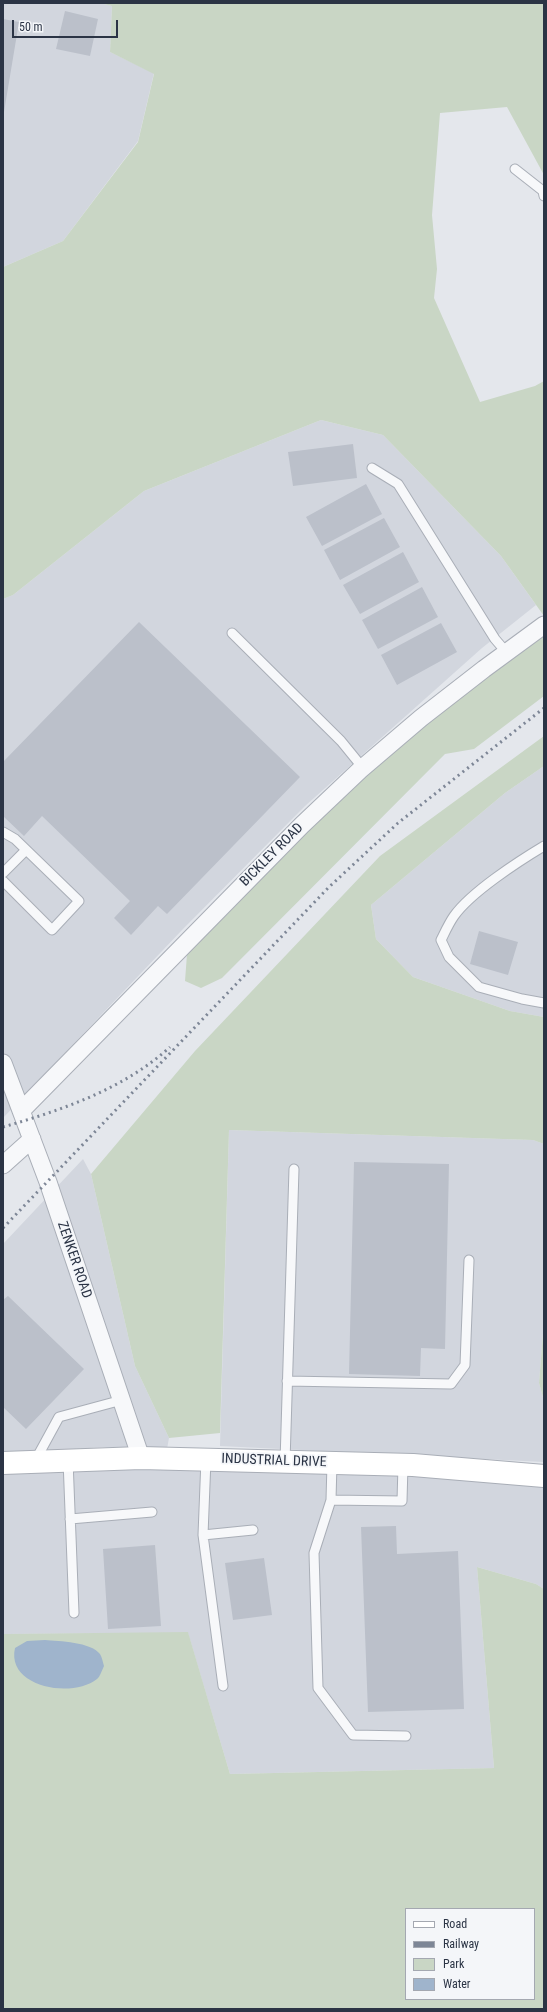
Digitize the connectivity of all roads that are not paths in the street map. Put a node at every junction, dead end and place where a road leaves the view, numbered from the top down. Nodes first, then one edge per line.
1 (515, 169) dead end
2 (544, 196) edge
3 (372, 468) dead end
4 (544, 625) edge
5 (232, 633) dead end
6 (507, 653) junction
7 (364, 768) junction
8 (3, 832) edge
9 (544, 846) edge
10 (26, 850) junction
11 (3, 873) edge
12 (3, 881) edge
13 (544, 1003) edge
14 (3, 1064) edge
15 (22, 1110) junction
16 (32, 1139) junction
17 (3, 1165) edge
18 (294, 1169) dead end
19 (469, 1260) dead end
20 (287, 1381) junction
21 (122, 1400) junction
22 (141, 1458) junction
23 (68, 1460) junction
24 (206, 1460) junction
25 (35, 1461) junction
26 (285, 1462) junction
27 (3, 1463) edge
28 (332, 1463) junction
29 (403, 1465) junction
30 (544, 1476) edge
31 (331, 1500) junction
32 (152, 1512) dead end
33 (70, 1518) junction
34 (253, 1530) dead end
35 (203, 1535) junction
36 (74, 1613) dead end
37 (223, 1686) dead end
38 (406, 1736) dead end

1 - 2 lane
3 - 6 lane
4 - 6 street, BICKLEY ROAD
5 - 7 lane
6 - 7 street, BICKLEY ROAD
7 - 15 street, BICKLEY ROAD
8 - 10 lane
9 - 13 lane
10 - 11 lane
10 - 12 lane
14 - 15 street, ZENKER ROAD
15 - 16 street, ZENKER ROAD
16 - 17 street
16 - 21 street, ZENKER ROAD
18 - 20 lane
19 - 20 lane
20 - 26 lane
21 - 22 street, ZENKER ROAD
21 - 25 lane
22 - 23 street, INDUSTRIAL DRIVE
22 - 24 street, INDUSTRIAL DRIVE
23 - 25 street, INDUSTRIAL DRIVE
23 - 33 lane
24 - 26 street, INDUSTRIAL DRIVE
24 - 35 lane
25 - 27 street, INDUSTRIAL DRIVE
26 - 28 street, INDUSTRIAL DRIVE
28 - 29 street, INDUSTRIAL DRIVE
28 - 31 lane
29 - 30 street, INDUSTRIAL DRIVE
29 - 31 lane
31 - 38 lane
32 - 33 lane
33 - 36 lane
34 - 35 lane
35 - 37 lane

